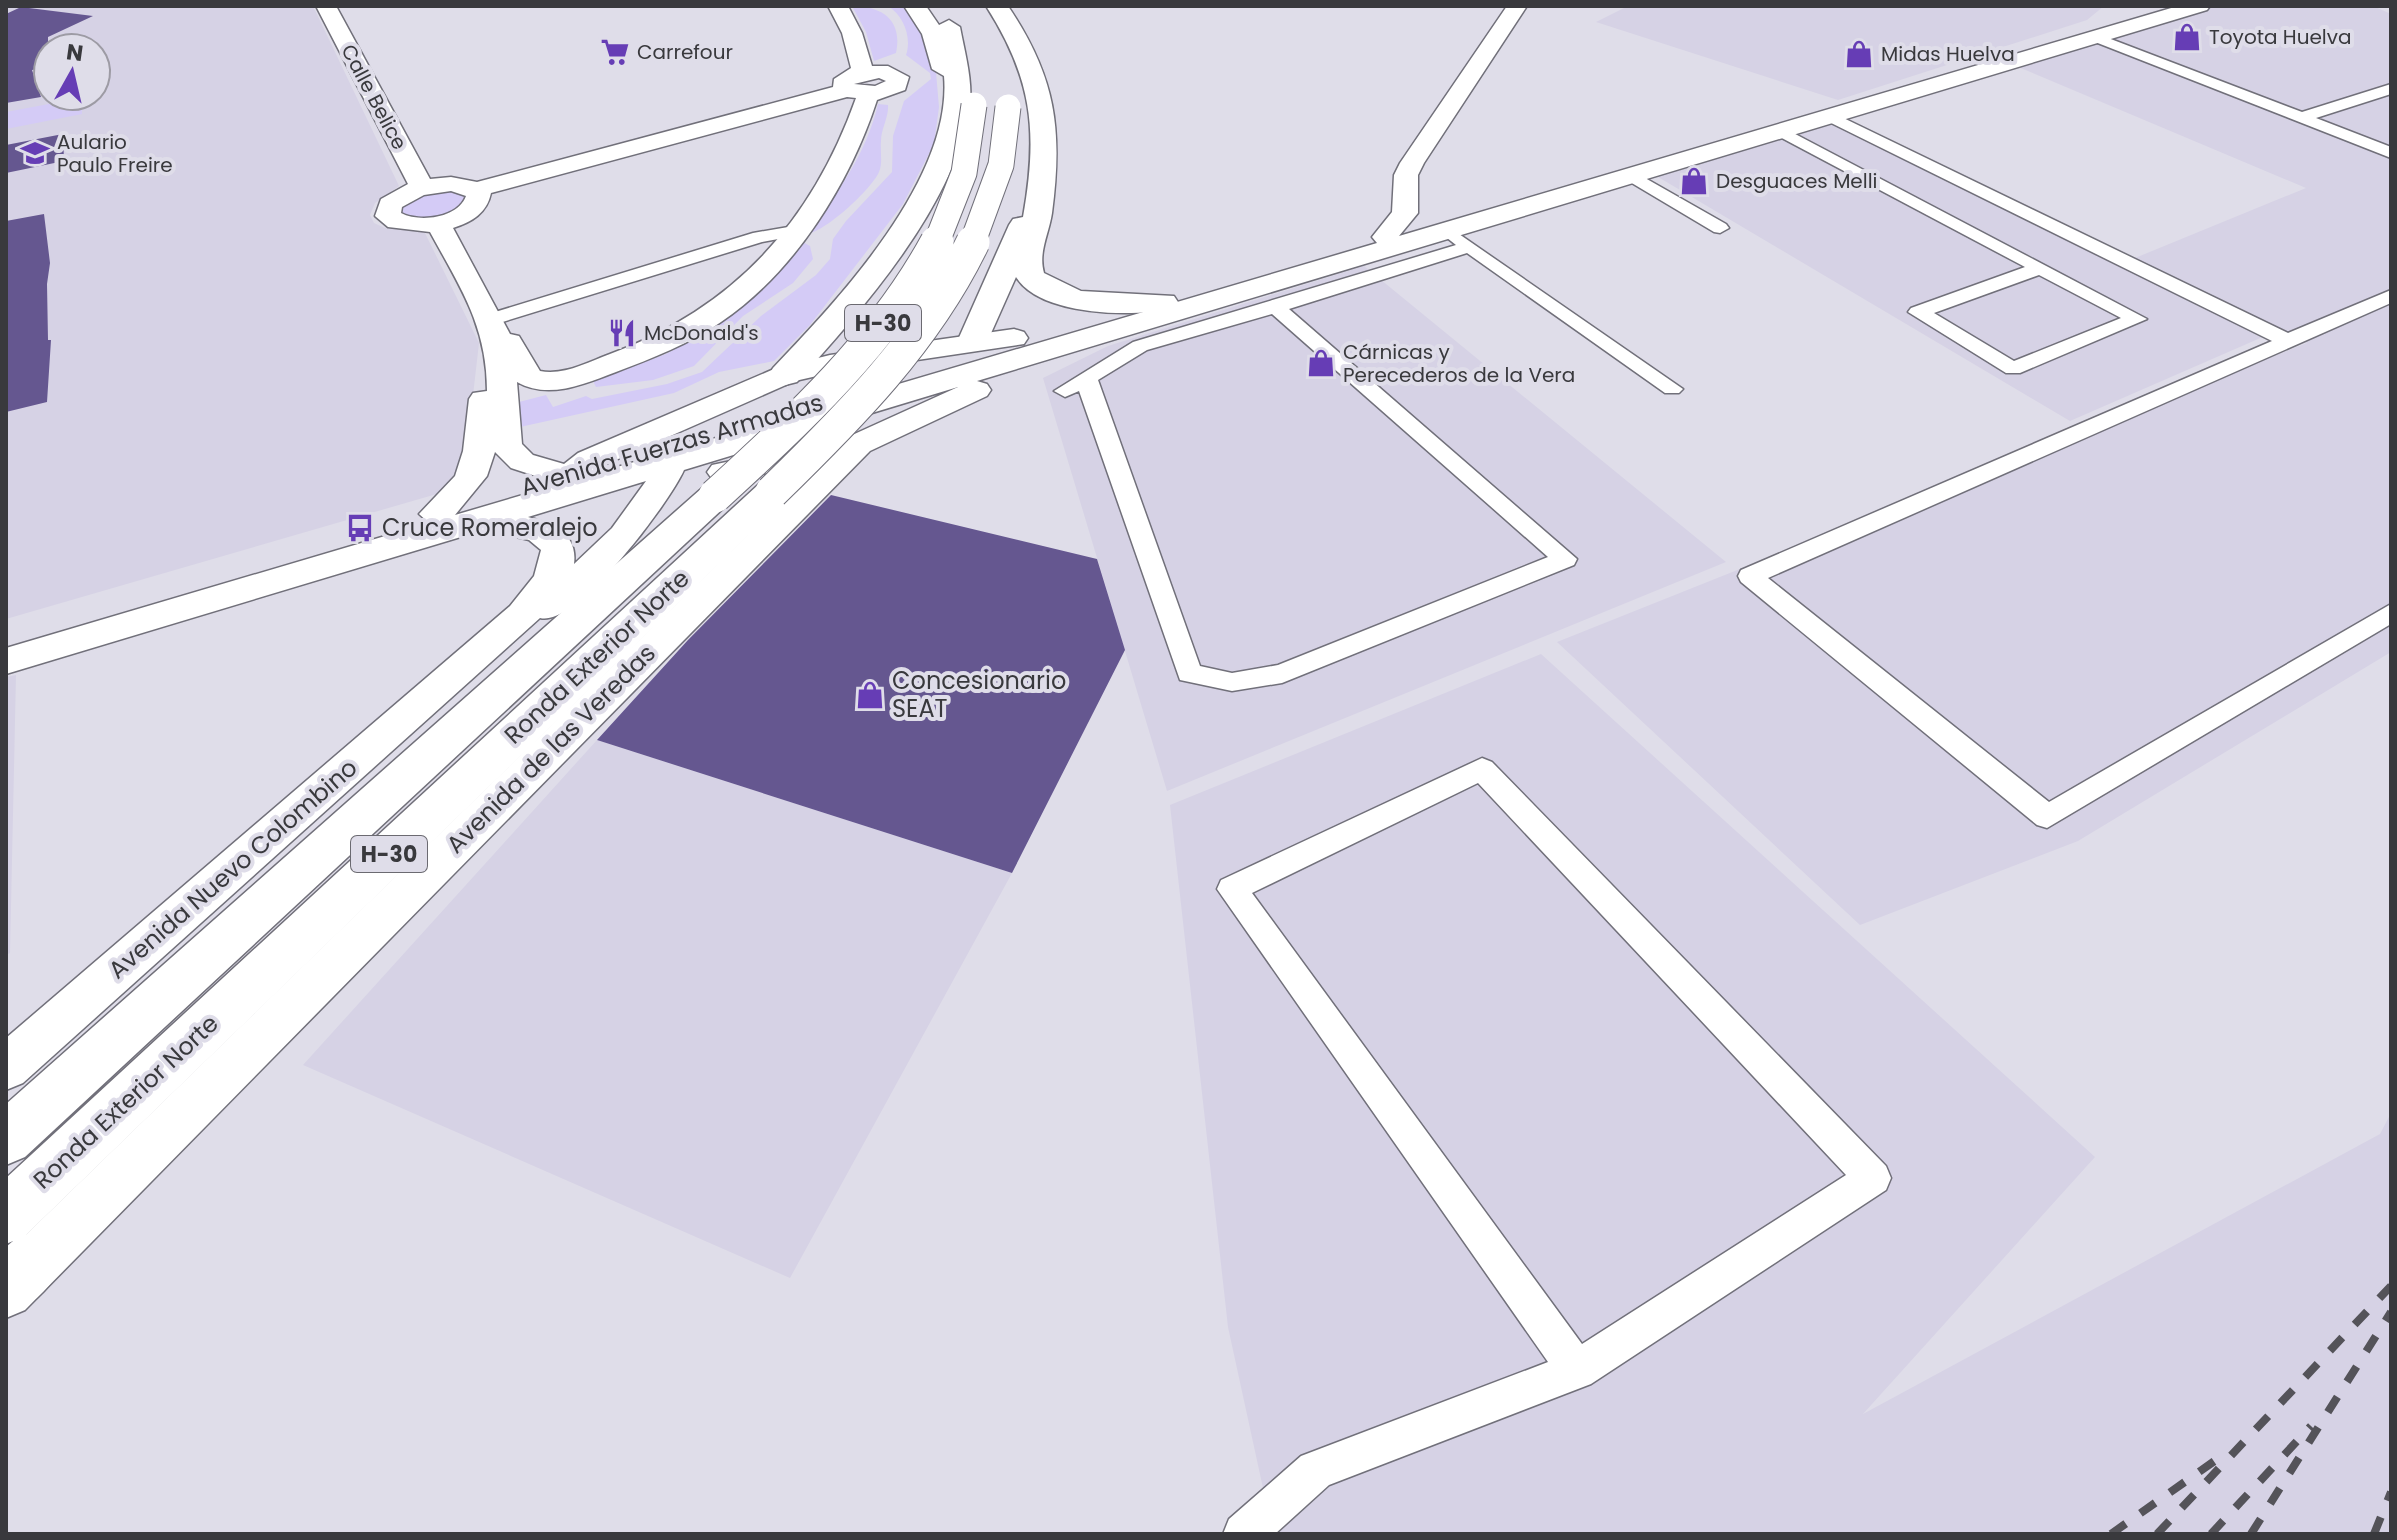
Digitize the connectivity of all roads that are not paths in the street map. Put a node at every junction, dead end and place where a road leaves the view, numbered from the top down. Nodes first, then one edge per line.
1 (326, 6) edge
2 (838, 6) edge
3 (915, 6) edge
4 (1517, 6) edge
5 (2185, 7) edge
6 (942, 17) edge
7 (986, 18) edge
8 (2103, 31) junction
9 (2009, 63) junction
10 (1955, 70) junction
11 (859, 85) junction
12 (1928, 87) junction
13 (2391, 89) edge
14 (1006, 95) dead end
15 (1863, 98) junction
16 (1829, 116) junction
17 (2300, 118) junction
18 (1792, 121) junction
19 (949, 133) junction
20 (2391, 153) edge
21 (1672, 154) junction
22 (1631, 175) junction
23 (1405, 183) junction
24 (1560, 186) junction
25 (423, 188) junction
26 (475, 190) junction
27 (1038, 199) junction
28 (1437, 220) junction
29 (438, 223) junction
30 (1720, 228) dead end
31 (794, 231) junction
32 (1385, 237) junction
33 (1469, 247) junction
34 (2041, 268) junction
35 (1230, 289) junction
36 (2391, 296) edge
37 (1163, 302) junction
38 (1275, 307) junction
39 (493, 330) junction
40 (1052, 341) junction
41 (2288, 341) junction
42 (964, 368) junction
43 (785, 375) junction
44 (1087, 378) junction
45 (1672, 389) dead end
46 (1065, 391) dead end
47 (699, 413) junction
48 (859, 444) junction
49 (676, 461) junction
50 (572, 481) junction
51 (717, 484) junction
52 (436, 514) junction
53 (482, 521) junction
54 (2391, 613) edge
55 (6, 640) edge
56 (6, 661) edge
57 (461, 671) junction
58 (6, 1068) edge
59 (6, 1139) edge
60 (13, 1264) edge
61 (1577, 1370) junction
62 (1244, 1534) edge

1 - 25 main road, Calle Belice
2 - 11 main road
3 - 19 highway
4 - 23 main road
5 - 8 main road
6 - 19 highway
6 - 51 highway, Ronda Exterior Norte / H-30, bridge
7 - 27 highway
8 - 9 main road
8 - 10 main road
8 - 17 street
9 - 10 main road
9 - 12 main road
10 - 12 main road
10 - 15 main road
11 - 26 main road
11 - 31 main road
12 - 16 main road
13 - 17 street
14 - 60 highway, Ronda Exterior Norte / H-30, bridge
15 - 16 main road
15 - 18 main road
16 - 18 main road
16 - 41 street
17 - 20 street
18 - 21 main road
18 - 22 main road
18 - 34 street
19 - 43 highway
21 - 22 main road
21 - 24 main road
22 - 24 main road
22 - 28 main road
22 - 30 street
23 - 28 main road
23 - 32 main road
24 - 28 main road
25 - 26 main road
25 - 29 main road
26 - 29 main road
27 - 37 highway
27 - 42 highway
28 - 32 main road
28 - 33 street
28 - 35 main road
29 - 39 main road
31 - 39 street
31 - 39 main road
32 - 35 main road
33 - 38 street
33 - 45 street
34 - 34 street
35 - 37 main road
35 - 40 main road
36 - 41 street
37 - 40 main road
38 - 44 street
38 - 44 street
39 - 50 main road
39 - 52 main road
40 - 42 main road
40 - 42 main road
41 - 54 street
42 - 43 main road
42 - 48 main road
42 - 49 main road, Avenida Fuerzas Armadas
43 - 47 main road
44 - 46 street
47 - 49 main road, Avenida Nuevo Colombino
47 - 50 main road
48 - 51 main road
48 - 60 main road, Avenida de las Veredas
49 - 50 main road
49 - 51 main road
49 - 57 main road, Avenida Nuevo Colombino
50 - 52 main road, Avenida Fuerzas Armadas
50 - 53 main road, Avenida Fuerzas Armadas
51 - 59 highway, Ronda Exterior Norte / H-30
52 - 55 main road, Avenida Fuerzas Armadas
53 - 56 main road, Avenida Fuerzas Armadas
53 - 57 main road, Avenida Nuevo Colombino
57 - 58 main road, Avenida Nuevo Colombino
61 - 61 street
61 - 62 street

